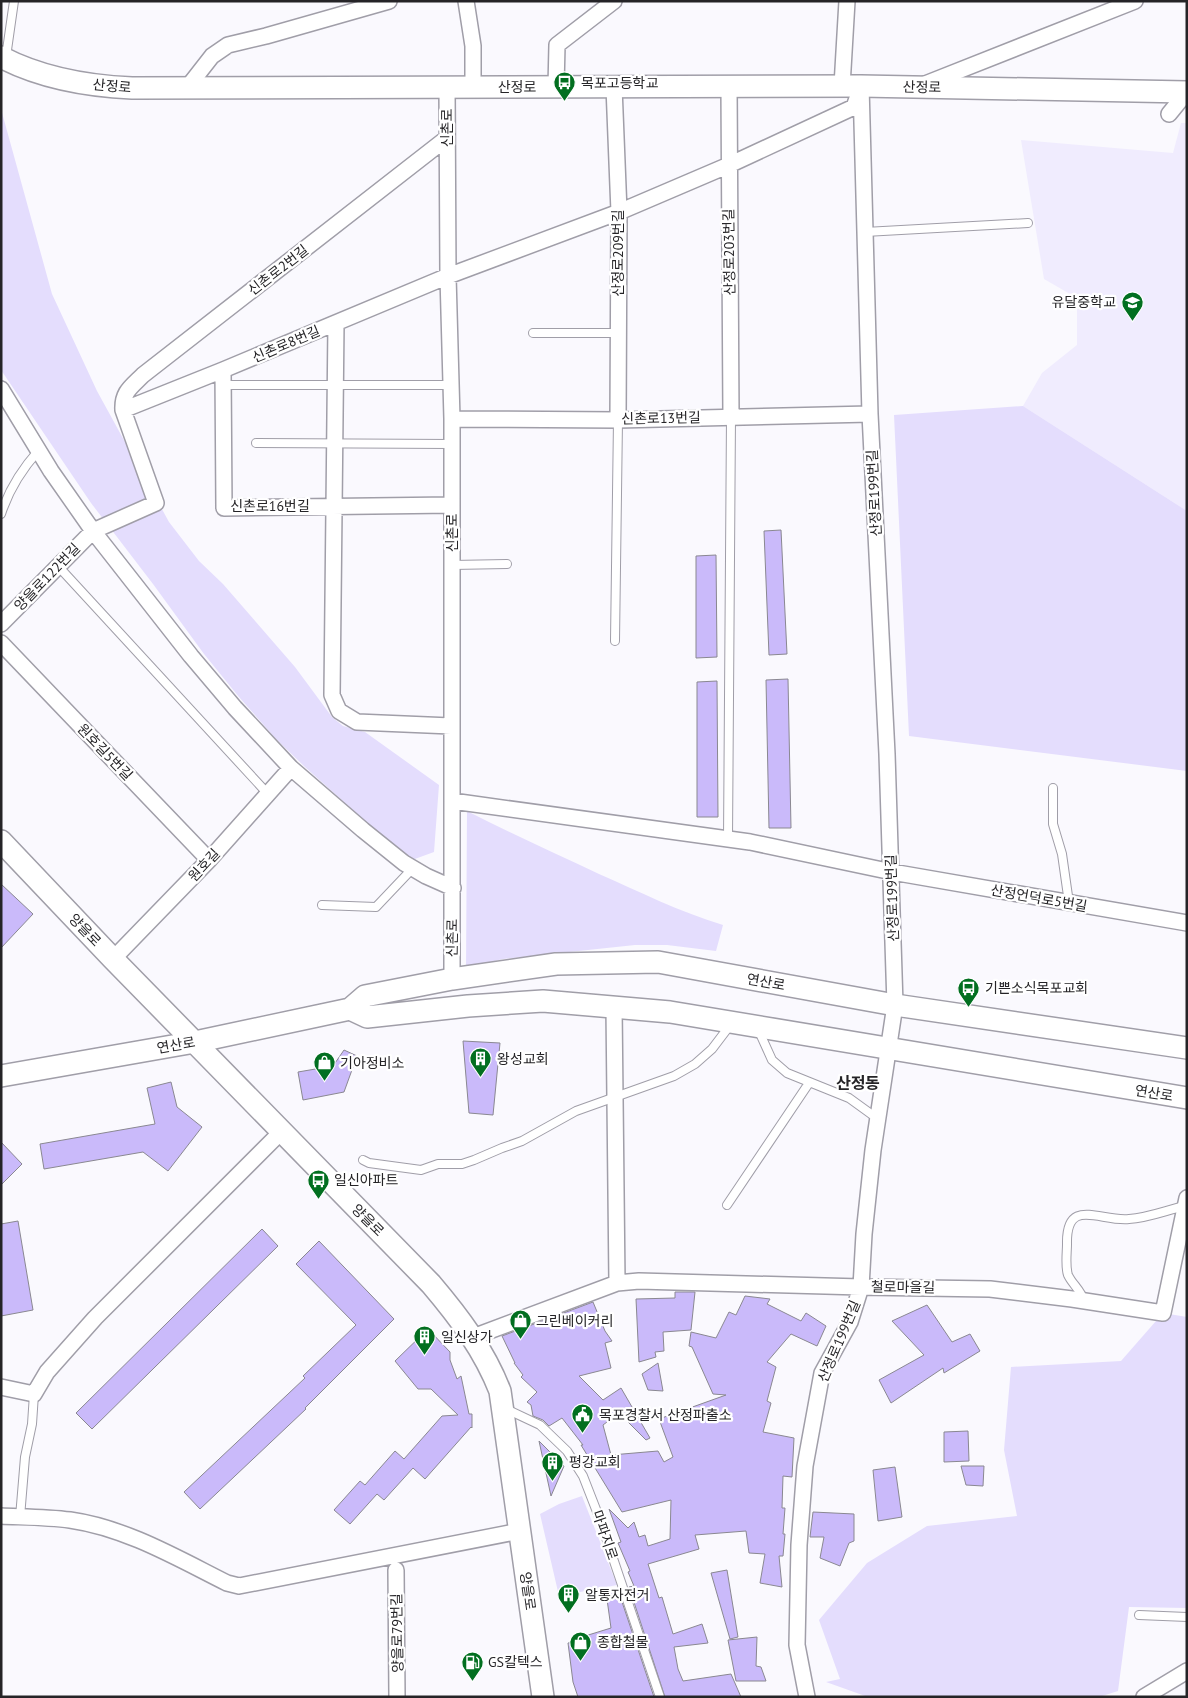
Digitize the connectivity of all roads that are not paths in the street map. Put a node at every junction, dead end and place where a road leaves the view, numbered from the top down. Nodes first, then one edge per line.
1 (14, 1) edge
2 (389, 1) edge
3 (466, 1) edge
4 (614, 1) edge
5 (846, 1) edge
6 (1135, 1) edge
7 (3, 58) edge
8 (729, 86) junction
9 (852, 86) junction
10 (473, 87) junction
11 (556, 87) junction
12 (614, 87) junction
13 (918, 87) junction
14 (187, 88) junction
15 (447, 88) junction
16 (1187, 92) edge
17 (1169, 114) dead end
18 (447, 138) junction
19 (729, 165) junction
20 (619, 212) junction
21 (1028, 223) dead end
22 (865, 232) junction
23 (448, 276) junction
24 (336, 323) junction
25 (533, 333) dead end
26 (618, 334) junction
27 (224, 378) junction
28 (335, 385) junction
29 (451, 385) junction
30 (1, 389) edge
31 (123, 410) junction
32 (870, 414) junction
33 (731, 417) junction
34 (452, 419) junction
35 (618, 420) junction
36 (256, 443) dead end
37 (334, 443) junction
38 (452, 444) junction
39 (39, 450) junction
40 (452, 505) junction
41 (334, 506) junction
42 (1, 514) edge
43 (93, 530) junction
44 (507, 564) dead end
45 (452, 565) junction
46 (58, 566) junction
47 (1, 624) edge
48 (615, 641) dead end
49 (1, 643) edge
50 (451, 726) junction
51 (291, 768) junction
52 (1052, 788) dead end
53 (268, 794) junction
54 (452, 801) junction
55 (728, 839) junction
56 (1, 841) edge
57 (209, 860) junction
58 (413, 868) junction
59 (892, 872) junction
60 (453, 888) junction
61 (1069, 903) junction
62 (322, 905) dead end
63 (1187, 923) edge
64 (113, 959) junction
65 (452, 979) junction
66 (895, 1005) junction
67 (614, 1007) junction
68 (350, 1009) junction
69 (732, 1023) junction
70 (757, 1027) junction
71 (195, 1042) junction
72 (1187, 1048) edge
73 (889, 1049) junction
74 (1, 1076) edge
75 (810, 1082) junction
76 (616, 1097) junction
77 (1187, 1098) edge
78 (878, 1119) junction
79 (281, 1132) junction
80 (363, 1160) dead end
81 (1186, 1202) edge
82 (727, 1205) dead end
83 (617, 1283) junction
84 (861, 1287) junction
85 (1084, 1301) junction
86 (473, 1337) junction
87 (1, 1387) edge
88 (34, 1394) junction
89 (502, 1407) junction
90 (1, 1516) edge
91 (20, 1517) junction
92 (520, 1531) junction
93 (396, 1570) dead end
94 (1139, 1615) dead end
95 (1187, 1617) edge
96 (1187, 1671) edge
97 (398, 1697) edge
98 (543, 1697) edge
99 (660, 1697) edge
100 (807, 1697) edge
101 (1144, 1697) edge

1 - 7 lane
2 - 14 street
3 - 10 street
4 - 11 street
5 - 9 street, 산정로199번길
6 - 13 street
7 - 14 street, 산정로
8 - 9 street, 산정로
8 - 12 street, 산정로
8 - 19 street, 산정로203번길
9 - 13 street, 산정로
9 - 19 street, 신촌로8번길
9 - 22 street, 산정로199번길
10 - 11 street, 산정로
10 - 15 street, 산정로
11 - 12 street, 산정로
12 - 20 street, 산정로209번길
13 - 16 street, 산정로
14 - 15 street, 산정로
15 - 18 street, 신촌로
16 - 17 street
18 - 23 street, 신촌로
18 - 31 street, 신촌로2번길
19 - 20 street, 신촌로8번길
19 - 33 street, 산정로203번길
20 - 23 street, 신촌로8번길
20 - 26 street, 산정로209번길
21 - 22 lane
22 - 32 street, 산정로199번길
23 - 24 street, 신촌로8번길
23 - 29 street, 신촌로
24 - 27 street, 신촌로8번길
24 - 28 street
25 - 26 lane
26 - 35 street, 산정로209번길
27 - 28 lane
27 - 31 street, 신촌로8번길
27 - 41 street, 신촌로16번길
28 - 29 lane
28 - 37 street
29 - 34 street, 신촌로
30 - 39 street
31 - 43 street
32 - 33 street, 신촌로13번길
32 - 59 street, 산정로199번길
33 - 35 street, 신촌로13번길
33 - 55 lane
34 - 35 street, 신촌로13번길
34 - 38 street, 신촌로
35 - 48 lane
36 - 37 lane
37 - 38 lane
37 - 41 street
38 - 40 street, 신촌로
39 - 42 lane
39 - 43 street
40 - 41 street, 신촌로16번길
40 - 45 street, 신촌로
41 - 50 street
43 - 46 street, 양을로122번길
43 - 51 street
44 - 45 lane
45 - 50 street, 신촌로
46 - 47 street, 양을로122번길
46 - 53 lane
49 - 57 street, 원호길5번길
50 - 54 street, 신촌로
51 - 53 street, 원호길
51 - 58 street
52 - 61 lane
53 - 57 street, 원호길
54 - 55 street, 산정언덕로5번길
54 - 60 street, 신촌로
55 - 59 street, 산정언덕로5번길
56 - 64 street, 양을로
57 - 64 street, 원호길
58 - 60 street
58 - 62 lane
59 - 61 street, 산정언덕로5번길
59 - 66 street, 산정로199번길
60 - 65 street, 신촌로
61 - 63 street, 산정언덕로5번길
64 - 71 street, 양을로
65 - 66 street, 연산로
65 - 68 street, 연산로
66 - 72 street, 연산로
66 - 73 street, 산정로199번길
67 - 68 street, 연산로
67 - 69 street, 연산로
67 - 76 street
68 - 71 street, 연산로
69 - 70 street, 연산로
69 - 76 lane
70 - 73 street, 연산로
70 - 75 lane
71 - 74 street, 연산로
71 - 79 street, 양을로
73 - 77 street, 연산로
73 - 78 street, 산정로199번길
75 - 78 lane
75 - 82 lane
76 - 80 lane
76 - 83 street
78 - 84 street, 산정로199번길
79 - 86 street, 양을로
79 - 88 street
81 - 85 street, 철로마을길
81 - 85 lane
83 - 84 street, 철로마을길
83 - 86 street, 철로마을길
84 - 85 street, 철로마을길
84 - 100 street, 산정로199번길
86 - 89 street, 양을로
87 - 88 street
88 - 91 lane
89 - 92 street, 양을로
89 - 99 lane, 마파지로
90 - 91 street
91 - 92 street
92 - 98 street, 양을로
93 - 97 street, 양을로79번길
94 - 95 lane
96 - 101 street

